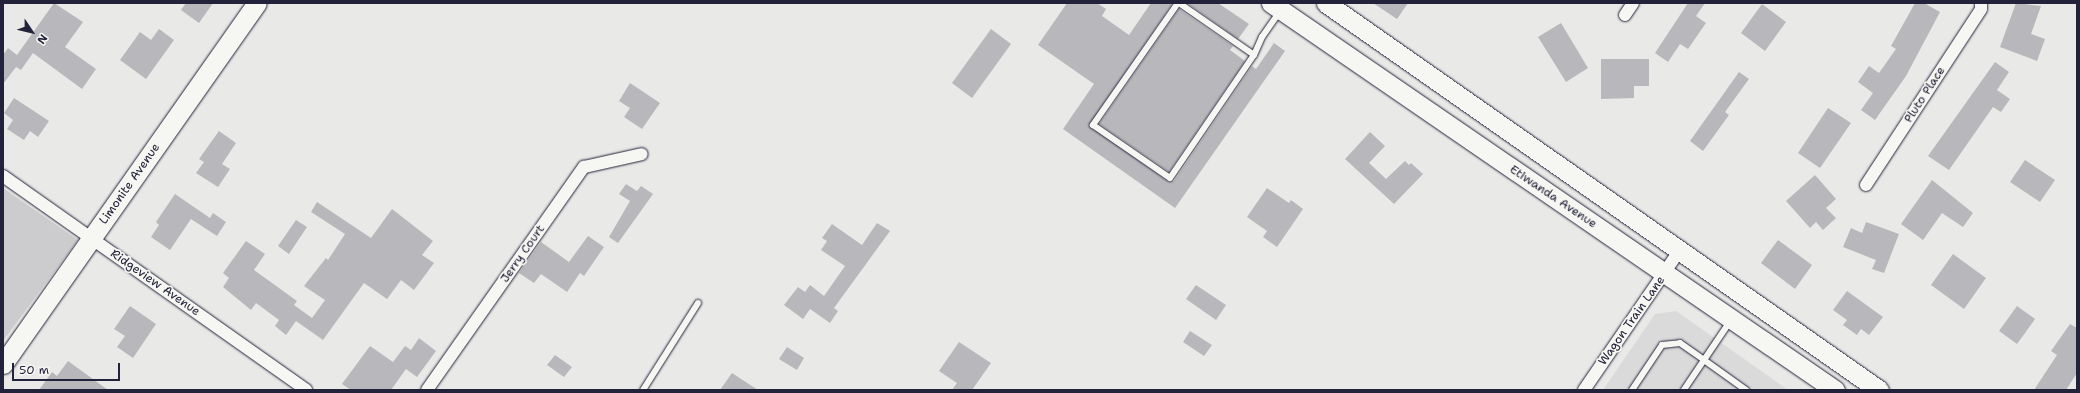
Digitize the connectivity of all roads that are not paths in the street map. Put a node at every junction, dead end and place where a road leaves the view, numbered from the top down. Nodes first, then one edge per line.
1 (257, 3) edge
2 (1179, 3) edge
3 (1326, 3) edge
4 (1633, 3) edge
5 (1981, 3) edge
6 (1276, 7) edge
7 (1625, 15) dead end
8 (1254, 55) junction
9 (642, 154) dead end
10 (3, 176) edge
11 (1866, 185) dead end
12 (92, 238) junction
13 (1679, 251) junction
14 (1664, 274) junction
15 (698, 303) dead end
16 (1731, 319) junction
17 (1704, 360) junction
18 (3, 364) edge
19 (1833, 389) edge
20 (306, 390) edge
21 (427, 390) edge
22 (643, 390) edge
23 (1584, 390) edge
24 (1632, 390) edge
25 (1684, 390) edge
26 (1746, 390) edge
27 (1879, 390) edge

1 - 12 main road, Limonite Avenue
2 - 8 lane
2 - 8 lane
3 - 13 main road
4 - 7 street
5 - 11 street, Pluto Place
6 - 8 lane
6 - 14 main road, Etiwanda Avenue
9 - 21 street, Jerry Court
10 - 12 street, Ridgeview Avenue
12 - 18 main road, Limonite Avenue
12 - 20 street, Ridgeview Avenue
13 - 14 street, Wagon Train Lane
13 - 27 main road
14 - 16 main road, Etiwanda Avenue
14 - 23 street, Wagon Train Lane
15 - 22 lane
16 - 17 lane
16 - 19 main road, Etiwanda Avenue
17 - 24 lane
17 - 25 lane
17 - 26 lane

